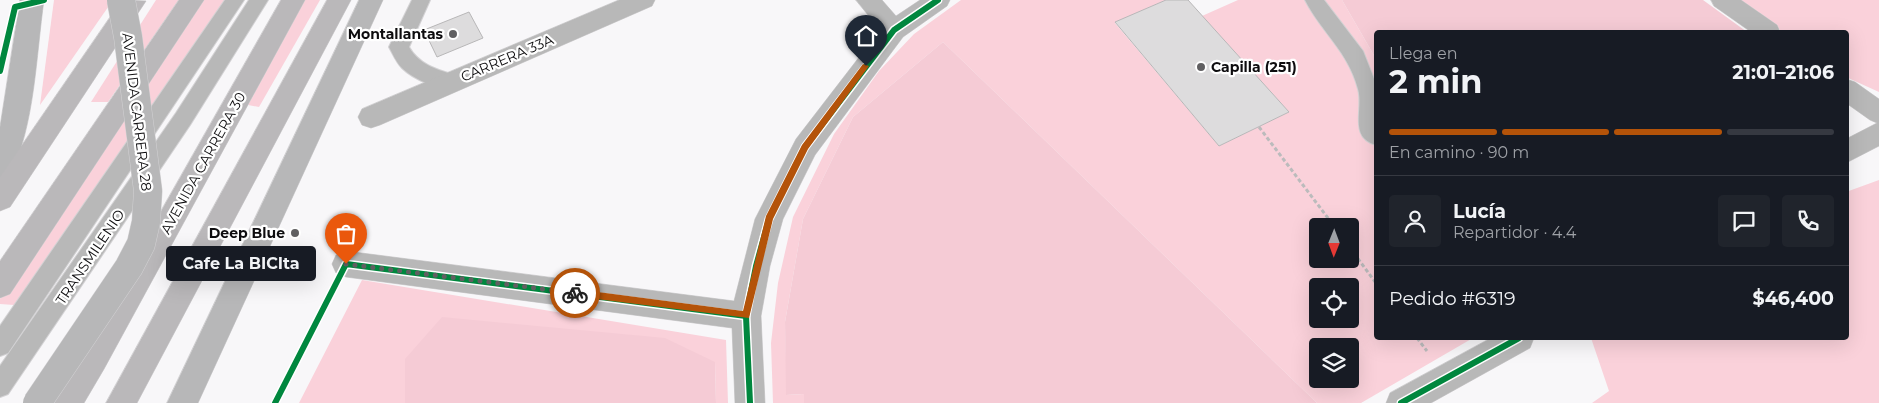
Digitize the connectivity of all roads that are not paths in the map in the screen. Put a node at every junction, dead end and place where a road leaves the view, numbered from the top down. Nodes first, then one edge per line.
1 (32, 0) edge
2 (121, 0) edge
3 (135, 0) edge
4 (192, 0) edge
5 (235, 0) edge
6 (259, 0) edge
7 (293, 0) edge
8 (339, 0) edge
9 (371, 0) edge
10 (421, 0) edge
11 (644, 0) edge
12 (868, 0) edge
13 (938, 0) edge
14 (1314, 0) edge
15 (1723, 0) edge
16 (894, 30) junction
17 (1765, 30) edge
18 (451, 82) junction
19 (1849, 91) edge
20 (1879, 113) edge
21 (371, 117) dead end
22 (1879, 133) edge
23 (1374, 135) edge
24 (1849, 150) edge
25 (0, 168) edge
26 (0, 199) edge
27 (346, 264) dead end
28 (0, 285) edge
29 (746, 328) junction
30 (1515, 340) edge
31 (0, 344) edge
32 (0, 386) edge
33 (37, 403) edge
34 (66, 403) edge
35 (121, 403) edge
36 (182, 403) edge
37 (750, 403) edge
38 (1401, 403) edge

1 - 25 main road
2 - 33 main road, AVENIDA CARRERA 28, bridge
3 - 26 highway
4 - 28 highway
5 - 31 lane, TRANSMILENIO
6 - 32 lane, TRANSMILENIO
7 - 34 highway, AVENIDA CARRERA 30
8 - 35 highway
9 - 36 main road
10 - 18 lane
11 - 18 street, CARRERA 33A
12 - 16 street
13 - 16 street
14 - 23 lane
15 - 17 street
16 - 29 street
18 - 21 street, CARRERA 33A
19 - 20 street
22 - 24 street
27 - 29 street
29 - 37 street
30 - 38 street

